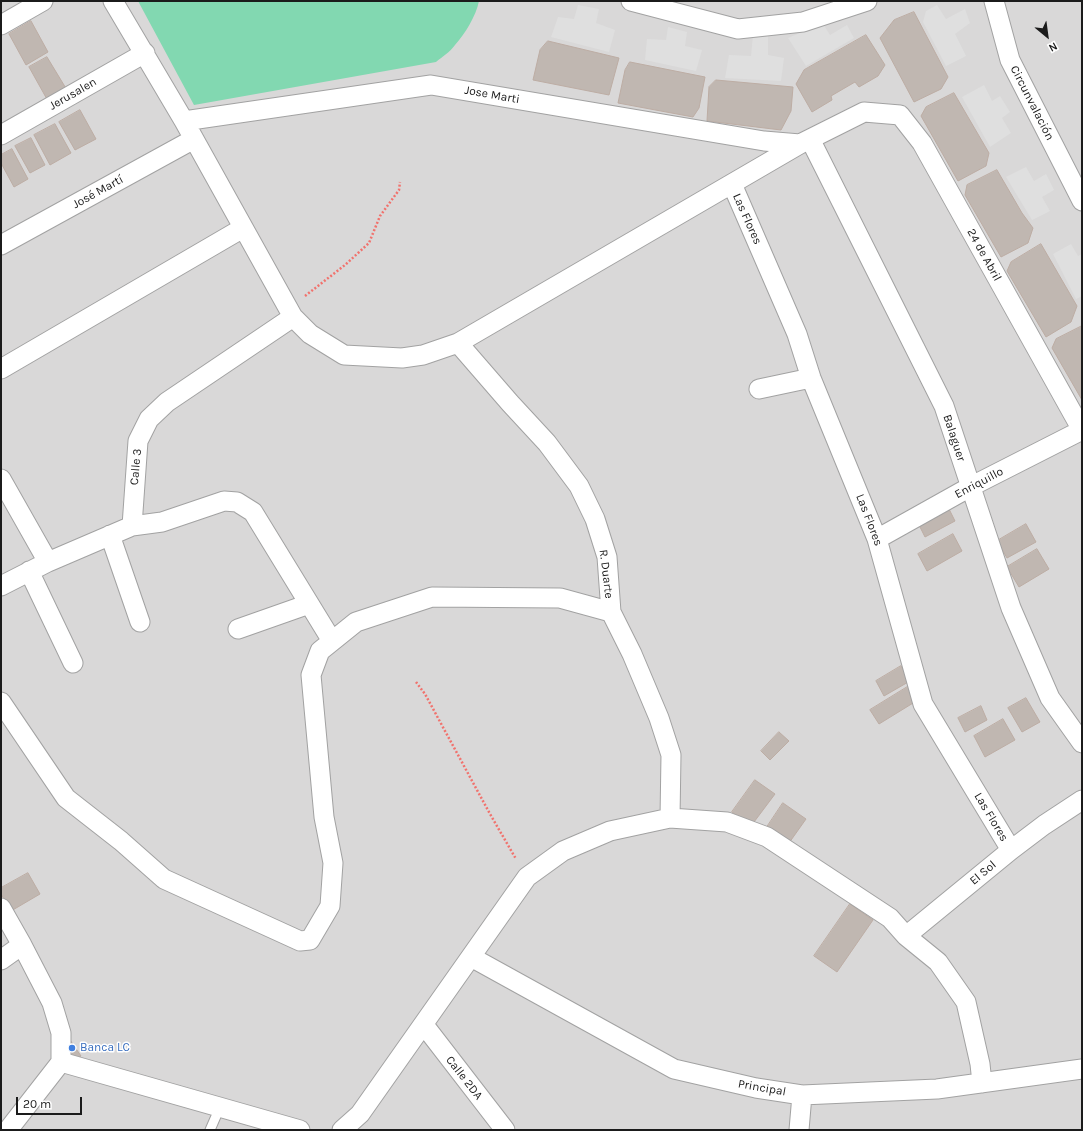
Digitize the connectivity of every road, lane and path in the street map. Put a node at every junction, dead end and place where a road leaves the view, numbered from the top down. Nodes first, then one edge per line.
1 (43, 1) edge
2 (114, 1) edge
3 (631, 1) edge
4 (867, 1) edge
5 (994, 1) edge
6 (1, 25) edge
7 (145, 53) junction
8 (184, 121) junction
9 (1, 135) edge
10 (194, 139) junction
11 (805, 142) junction
12 (400, 182) dead end
13 (732, 184) junction
14 (1082, 201) edge
15 (243, 228) junction
16 (1, 245) edge
17 (289, 310) junction
18 (458, 343) junction
19 (1, 369) edge
20 (811, 378) junction
21 (759, 389) dead end
22 (1082, 430) edge
23 (1, 479) edge
24 (970, 487) junction
25 (132, 526) junction
26 (110, 535) junction
27 (877, 539) junction
28 (48, 562) junction
29 (29, 571) junction
30 (1, 586) edge
31 (309, 604) junction
32 (611, 612) junction
33 (140, 622) dead end
34 (238, 629) dead end
35 (332, 641) junction
36 (74, 663) dead end
37 (416, 682) dead end
38 (1, 702) edge
39 (1082, 742) edge
40 (1082, 800) edge
41 (670, 818) junction
42 (1011, 850) junction
43 (527, 877) junction
44 (1, 908) edge
45 (906, 936) junction
46 (22, 945) junction
47 (471, 957) junction
48 (1, 960) edge
49 (424, 1025) junction
50 (61, 1062) junction
51 (1082, 1069) edge
52 (982, 1083) junction
53 (802, 1095) junction
54 (220, 1107) junction
55 (8, 1130) edge
56 (210, 1130) edge
57 (300, 1130) edge
58 (342, 1130) edge
59 (505, 1130) edge
60 (799, 1130) edge

1 - 6 street
2 - 7 street
3 - 4 street
5 - 14 street, Circunvalación
7 - 8 street
7 - 9 street, Jerusalen
8 - 10 street
8 - 11 street, Jose Marti
10 - 15 street
10 - 16 street, José Martí
11 - 13 street
11 - 22 street, 24 de Abril
11 - 24 street, Balaguer
12 - 17 path
13 - 18 street
13 - 20 street, Las Flores
15 - 17 street
15 - 19 street
17 - 18 street
17 - 25 street, Calle 3
18 - 32 street, R. Duarte
20 - 21 street
20 - 27 street, Las Flores
22 - 24 street, Enriquillo
23 - 28 street
24 - 27 street, Enriquillo
24 - 39 street, Balaguer
25 - 26 street
25 - 31 street
26 - 28 street
26 - 33 street
27 - 42 street, Las Flores
28 - 29 street
29 - 30 street
29 - 36 street
31 - 34 street
31 - 35 street
32 - 35 street
32 - 41 street, R. Duarte
35 - 38 street
37 - 43 path
40 - 42 street, El Sol
41 - 43 street
41 - 45 street
42 - 45 street, El Sol
43 - 47 street
44 - 46 street
45 - 52 street
46 - 48 street
46 - 50 street
47 - 49 street
47 - 53 street, Principal
49 - 58 street
49 - 59 street, Calle 2DA
50 - 54 street
50 - 55 street
51 - 52 street, Principal
52 - 53 street, Principal
53 - 60 street
54 - 56 lane
54 - 57 street

